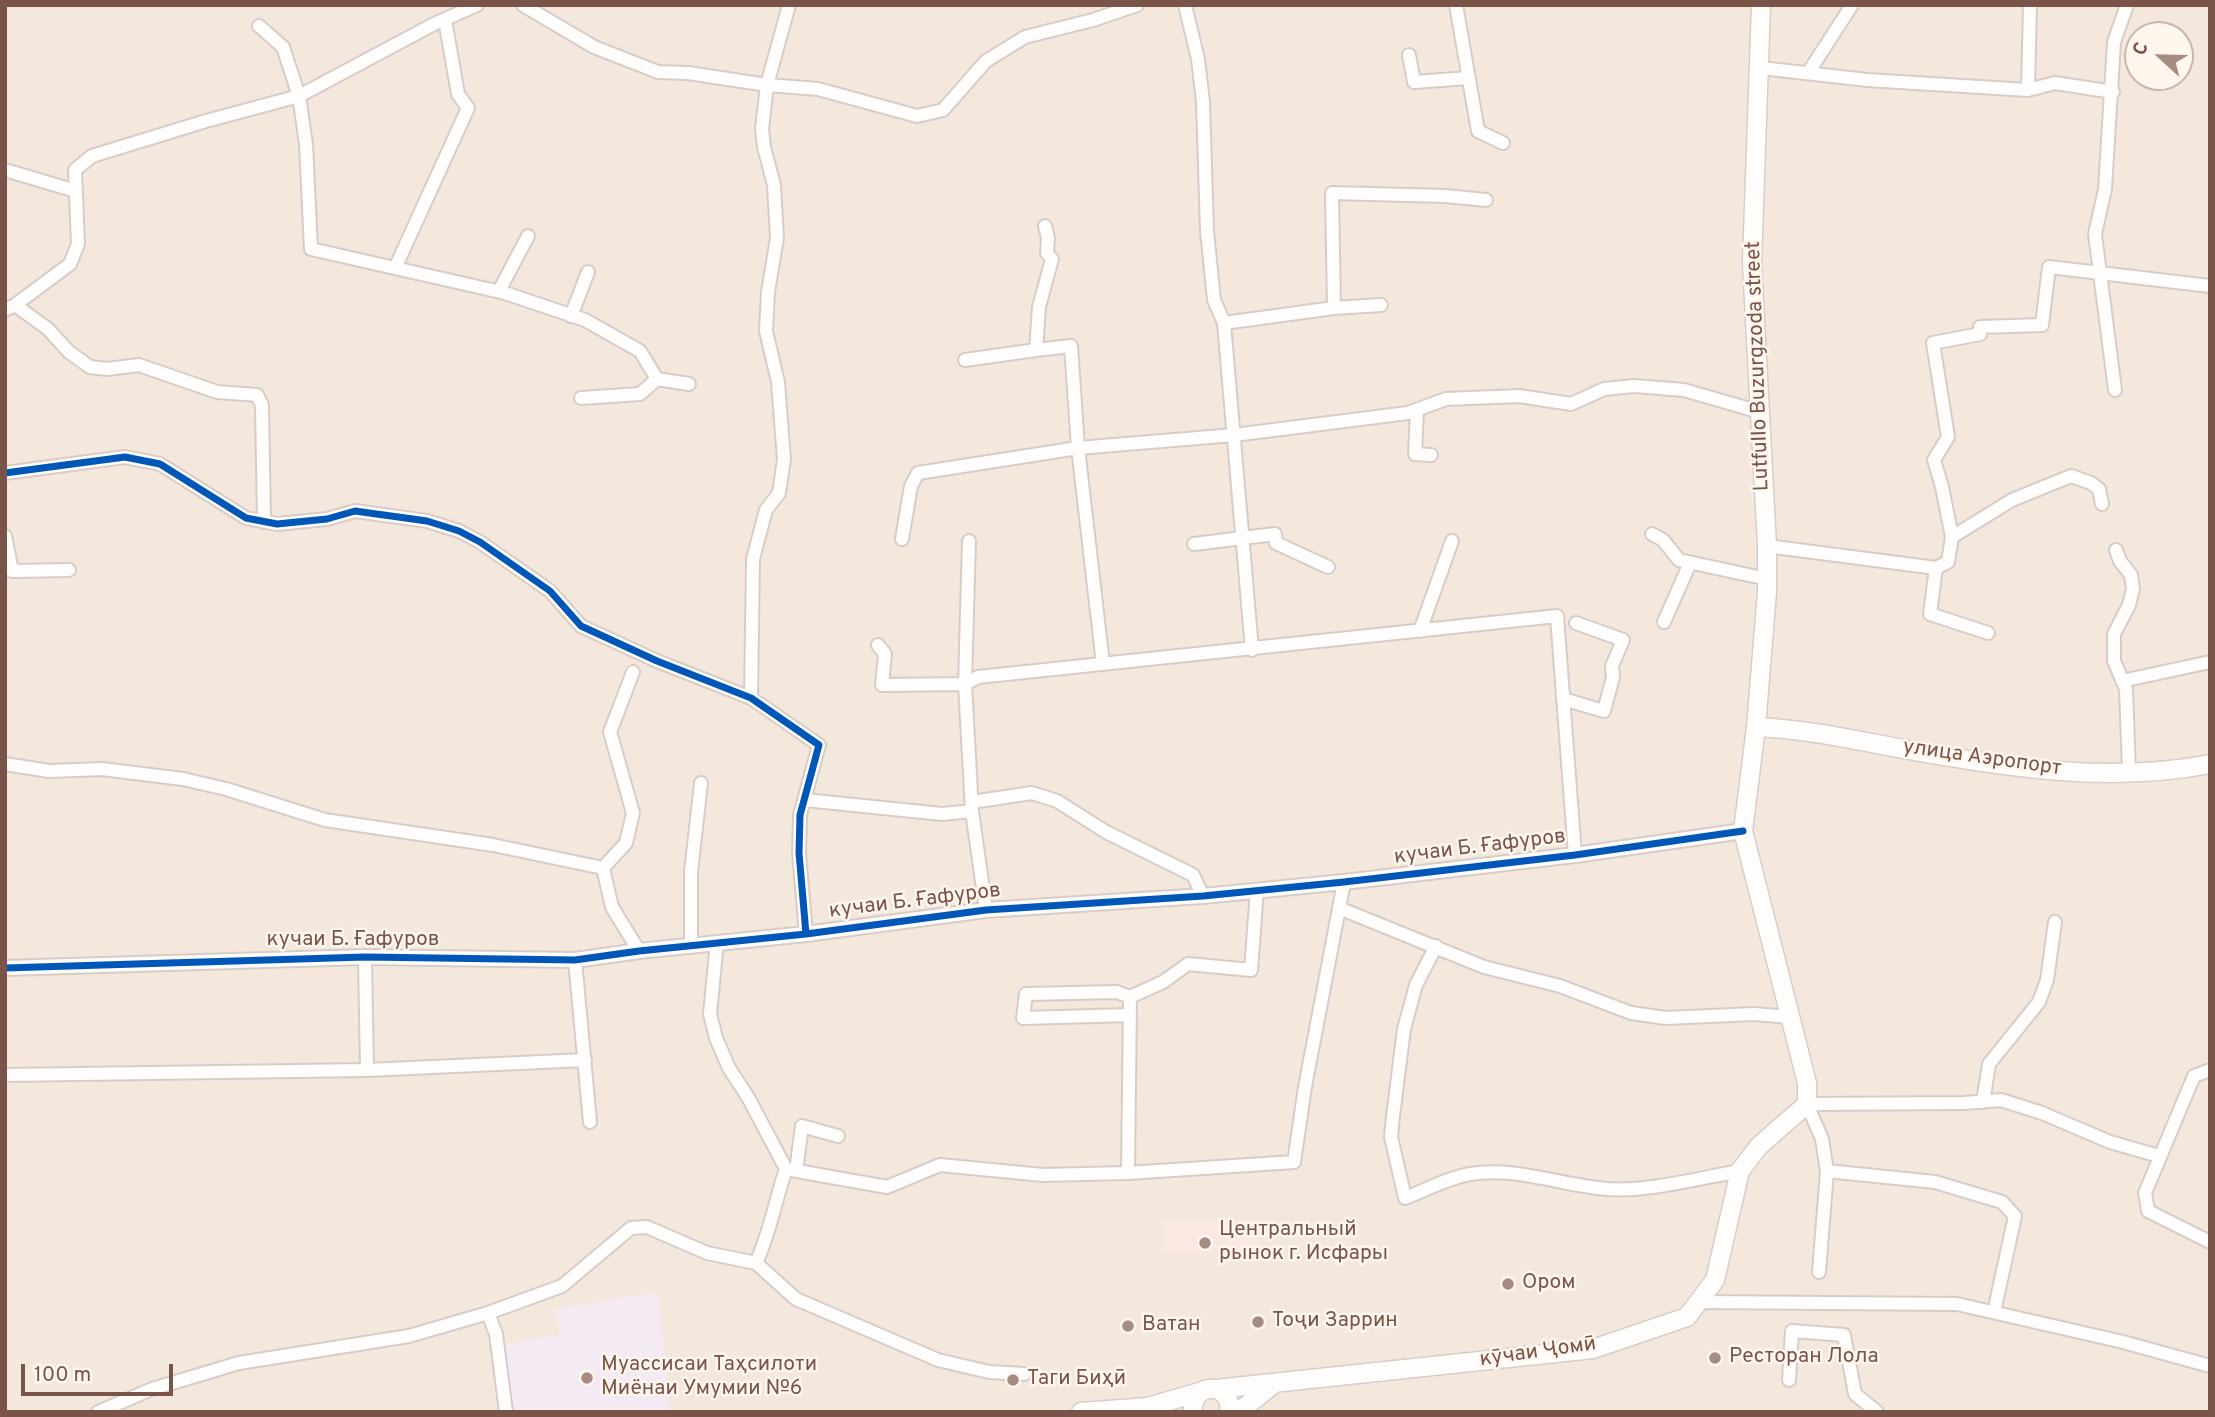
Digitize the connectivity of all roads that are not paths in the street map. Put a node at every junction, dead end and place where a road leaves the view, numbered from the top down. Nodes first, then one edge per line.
1 (477, 5) edge
2 (523, 5) edge
3 (789, 5) edge
4 (1137, 5) edge
5 (1185, 5) edge
6 (1456, 5) edge
7 (1761, 5) edge
8 (1852, 5) edge
9 (2030, 5) edge
10 (2127, 5) edge
11 (445, 20) junction
12 (259, 26) dead end
13 (1409, 55) dead end
14 (1760, 68) junction
15 (1808, 73) junction
16 (1469, 78) junction
17 (767, 85) junction
18 (2028, 90) junction
19 (2113, 92) junction
20 (299, 96) junction
21 (1503, 143) dead end
22 (5, 170) edge
23 (76, 191) junction
24 (1486, 200) dead end
25 (1045, 226) dead end
26 (528, 236) dead end
27 (396, 266) junction
28 (588, 272) dead end
29 (2099, 273) junction
30 (2210, 286) edge
31 (499, 291) junction
32 (1381, 305) dead end
33 (10, 308) edge
34 (1334, 308) junction
35 (571, 316) junction
36 (1224, 323) junction
37 (1036, 350) junction
38 (965, 360) dead end
39 (657, 379) junction
40 (689, 384) dead end
41 (2115, 390) dead end
42 (581, 398) dead end
43 (1417, 410) junction
44 (1760, 412) junction
45 (1234, 435) junction
46 (1078, 448) junction
47 (1431, 455) dead end
48 (5, 473) edge
49 (2102, 503) dead end
50 (264, 522) junction
51 (1652, 534) dead end
52 (5, 536) edge
53 (1952, 537) junction
54 (1242, 538) junction
55 (902, 539) dead end
56 (969, 541) dead end
57 (1452, 541) dead end
58 (1194, 544) dead end
59 (1767, 546) junction
60 (2116, 550) dead end
61 (1690, 563) junction
62 (1328, 567) dead end
63 (1936, 568) junction
64 (69, 570) dead end
65 (1767, 579) junction
66 (1664, 622) dead end
67 (1576, 623) dead end
68 (1420, 631) junction
69 (1988, 633) dead end
70 (878, 645) dead end
71 (1252, 650) junction
72 (2210, 662) edge
73 (1103, 664) junction
74 (633, 672) dead end
75 (2122, 681) junction
76 (965, 684) junction
77 (751, 698) junction
78 (1563, 699) junction
79 (1756, 727) junction
80 (5, 764) edge
81 (2210, 764) edge
82 (2129, 772) junction
83 (701, 783) dead end
84 (805, 800) junction
85 (972, 806) junction
86 (1744, 831) junction
87 (1575, 855) junction
88 (603, 868) junction
89 (1344, 882) junction
90 (1257, 890) junction
91 (1203, 896) junction
92 (1339, 908) junction
93 (986, 910) junction
94 (2055, 922) dead end
95 (806, 934) junction
96 (717, 942) junction
97 (691, 945) junction
98 (1436, 946) junction
99 (639, 951) junction
100 (365, 957) junction
101 (575, 960) junction
102 (5, 968) edge
103 (1130, 997) junction
104 (1130, 1015) junction
105 (1790, 1017) junction
106 (585, 1060) junction
107 (367, 1070) junction
108 (2210, 1070) edge
109 (5, 1075) edge
110 (1983, 1101) junction
111 (1807, 1104) junction
112 (590, 1122) dead end
113 (838, 1136) dead end
114 (2159, 1156) junction
115 (791, 1170) junction
116 (1740, 1171) junction
117 (1827, 1171) junction
118 (1128, 1173) junction
119 (2210, 1242) edge
120 (756, 1263) junction
121 (1819, 1272) dead end
122 (1698, 1302) junction
123 (1994, 1312) junction
124 (488, 1313) junction
125 (2210, 1366) edge
126 (1024, 1374) dead end
127 (1789, 1380) dead end
128 (1275, 1383) junction
129 (1209, 1390) junction
130 (1148, 1407) junction
131 (98, 1412) edge
132 (506, 1412) edge
133 (1081, 1412) edge
134 (1167, 1412) edge
135 (1193, 1412) edge
136 (1229, 1412) edge
137 (1236, 1412) edge
138 (1877, 1412) edge

1 - 11 street
2 - 17 street
3 - 17 street
4 - 17 street
5 - 36 street
6 - 16 street
7 - 14 main road, Lutfullo Buzurgzoda street
8 - 15 street
9 - 18 street
10 - 19 street
11 - 20 street
11 - 27 street
12 - 20 street
13 - 16 street
14 - 15 street
14 - 44 main road, Lutfullo Buzurgzoda street
15 - 18 street
16 - 21 street
17 - 77 street
18 - 19 street
19 - 29 street
20 - 23 street
20 - 27 street
22 - 23 street
23 - 33 street
24 - 34 street
25 - 37 street
26 - 31 street
27 - 31 street
28 - 35 street
29 - 30 street
29 - 41 street
29 - 53 street
31 - 35 street
32 - 34 street
33 - 50 street
34 - 36 street
35 - 39 street
36 - 45 street
37 - 38 street
37 - 46 street
39 - 40 street
39 - 42 street
43 - 44 street
43 - 45 street
43 - 47 street
44 - 59 main road, Lutfullo Buzurgzoda street
45 - 46 street
45 - 54 street
46 - 55 street
46 - 73 street
48 - 50 street
49 - 53 street
50 - 77 street
51 - 61 street
52 - 64 street
53 - 63 street
54 - 58 street
54 - 62 street
54 - 71 street
56 - 76 street
57 - 68 street
59 - 63 street
59 - 65 main road, Lutfullo Buzurgzoda street
60 - 75 street
61 - 65 street
61 - 66 street
63 - 69 street
65 - 79 main road, Lutfullo Buzurgzoda street
67 - 78 street
68 - 71 street
68 - 78 street
70 - 76 street
71 - 73 street
72 - 75 street
73 - 76 street
74 - 88 street
75 - 82 street
76 - 85 street
77 - 84 street
78 - 87 street
79 - 82 main road, улица Аэропорт
79 - 86 main road, Lutfullo Buzurgzoda street
80 - 88 street
81 - 82 main road, улица Аэропорт
83 - 97 street
84 - 85 street
84 - 95 street
85 - 91 street
85 - 93 street
86 - 87 street, кучаи Б. Ғафуров
86 - 105 main road
87 - 89 street, кучаи Б. Ғафуров
88 - 99 street
89 - 90 street, кучаи Б. Ғафуров
89 - 92 street
90 - 91 street, кучаи Б. Ғафуров
90 - 103 street
91 - 93 street, кучаи Б. Ғафуров
92 - 98 street
92 - 118 street
93 - 95 street, кучаи Б. Ғафуров
94 - 110 street
95 - 96 street, кучаи Б. Ғафуров
96 - 97 street, кучаи Б. Ғафуров
96 - 115 street
97 - 99 street, кучаи Б. Ғафуров
98 - 105 street
98 - 116 street
99 - 101 street, кучаи Б. Ғафуров
100 - 101 street, кучаи Б. Ғафуров
100 - 102 street, кучаи Б. Ғафуров
100 - 107 street
101 - 106 street
103 - 104 street
103 - 104 street
104 - 118 street
105 - 111 main road
106 - 107 street
106 - 112 street
107 - 109 street
108 - 114 street
110 - 111 street
110 - 114 street
111 - 116 main road, кӯчаи Ҷомӣ
111 - 117 street
113 - 115 street
114 - 119 street
115 - 118 street
115 - 120 street
116 - 122 main road, кӯчаи Ҷомӣ
117 - 121 street
117 - 123 street
120 - 124 street
120 - 126 street
122 - 123 street
122 - 128 main road, кӯчаи Ҷомӣ
123 - 125 street
124 - 131 street
124 - 132 street
127 - 138 street
128 - 129 main road, кӯчаи Ҷомӣ
128 - 137 main road
129 - 130 main road, кӯчаи Ҷомӣ
129 - 135 main road
129 - 136 main road
130 - 133 main road
130 - 134 main road

